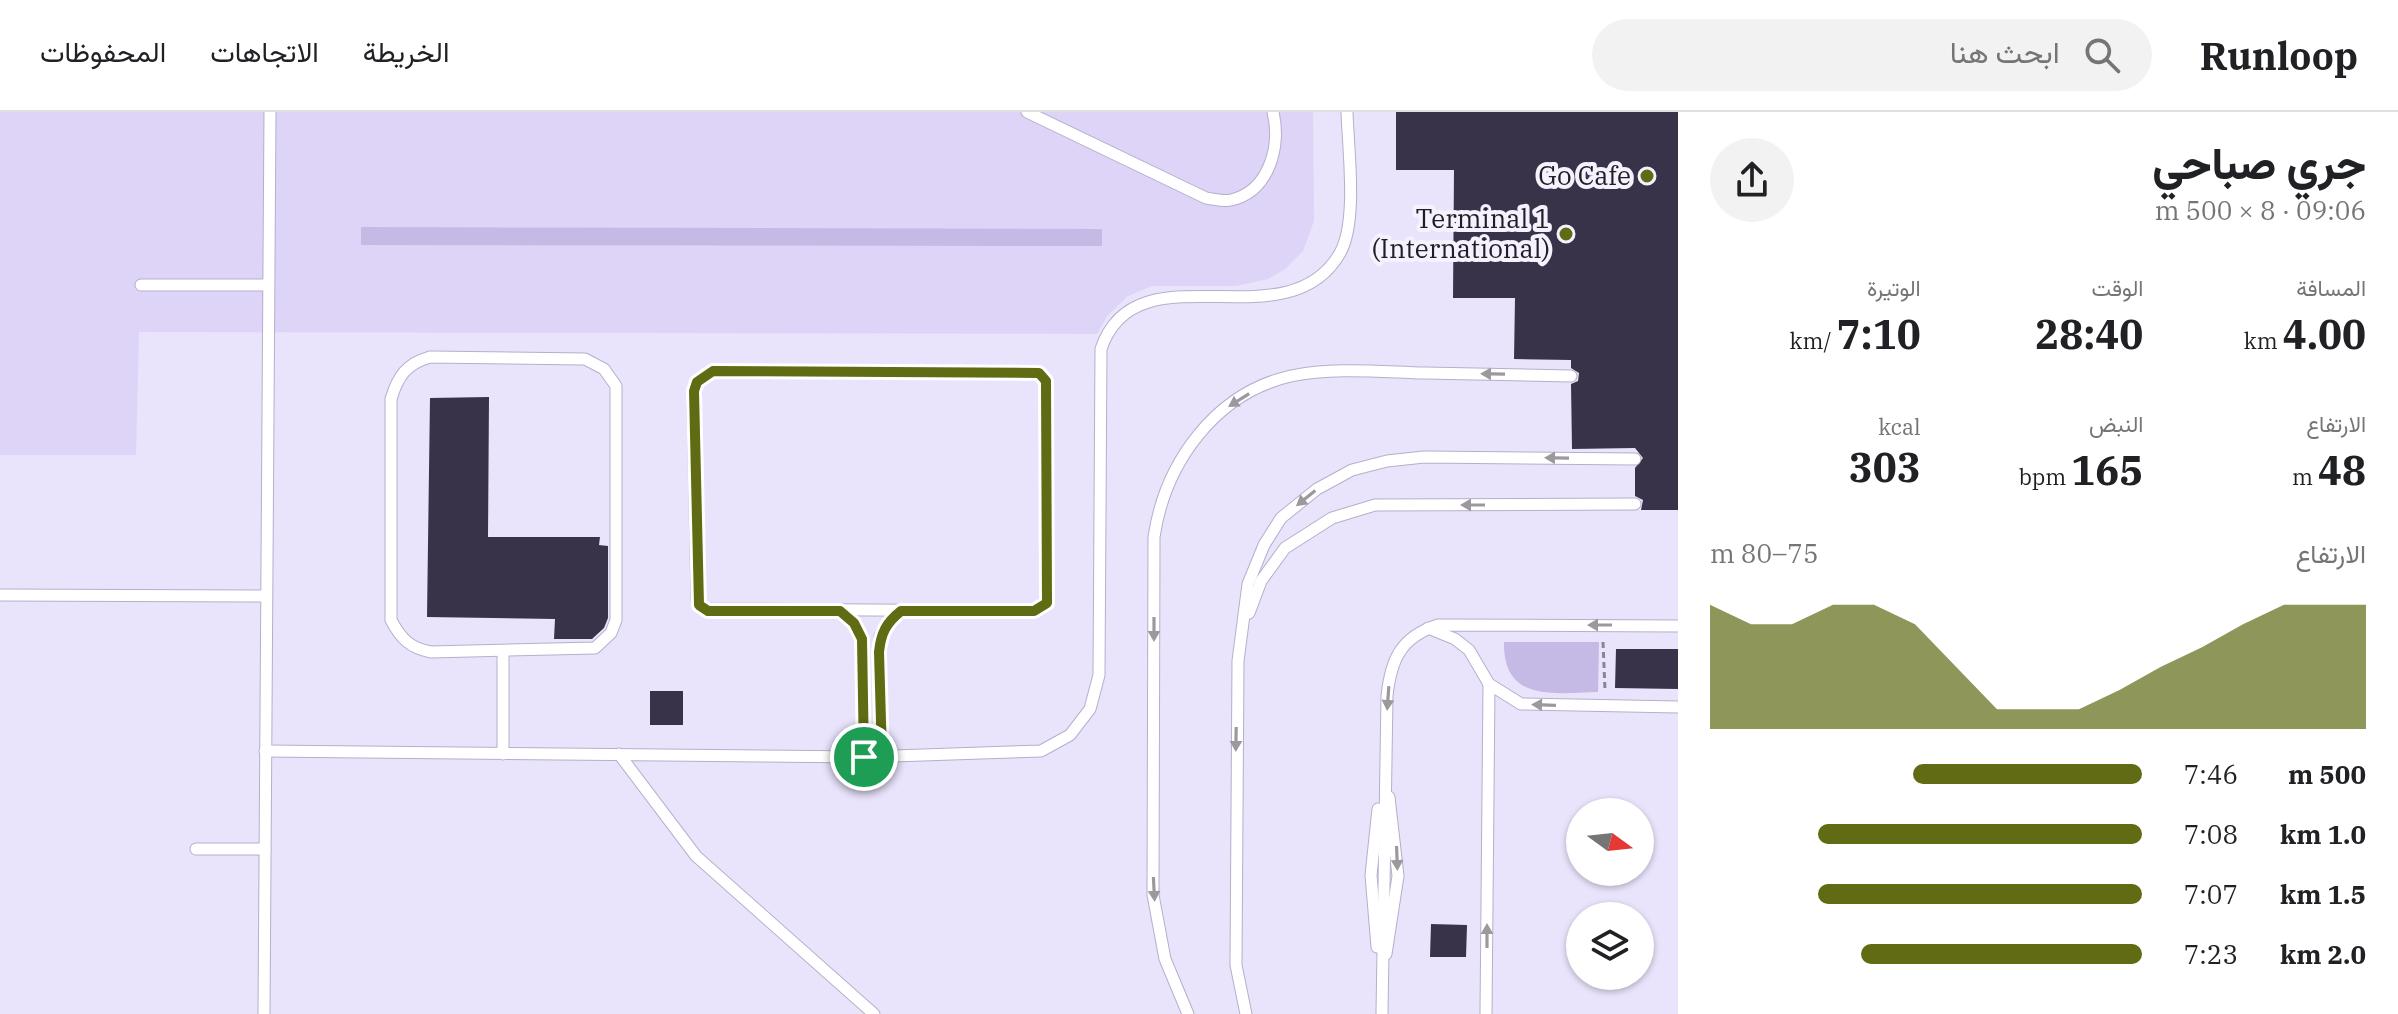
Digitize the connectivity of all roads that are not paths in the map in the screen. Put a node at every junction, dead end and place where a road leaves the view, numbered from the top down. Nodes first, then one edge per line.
1 (270, 112) edge
2 (1027, 112) edge
3 (1273, 112) edge
4 (1347, 112) edge
5 (141, 285) dead end
6 (267, 285) junction
7 (1571, 376) dead end
8 (1635, 459) dead end
9 (1635, 504) dead end
10 (0, 595) edge
11 (266, 596) junction
12 (840, 611) junction
13 (901, 611) junction
14 (1678, 626) edge
15 (1428, 628) junction
16 (503, 652) junction
17 (1238, 661) junction
18 (1489, 684) junction
19 (1678, 707) edge
20 (265, 751) junction
21 (503, 754) junction
22 (619, 754) junction
23 (864, 757) junction
24 (882, 757) junction
25 (196, 849) dead end
26 (265, 849) junction
27 (264, 1014) edge
28 (874, 1014) edge
29 (1188, 1014) edge
30 (1246, 1014) edge
31 (1382, 1014) edge
32 (1486, 1014) edge

1 - 6 lane
2 - 3 lane
4 - 24 lane
5 - 6 lane
6 - 11 lane
7 -> 29 lane
8 -> 17 lane
9 -> 17 lane
10 - 11 lane
11 - 20 lane
12 - 13 lane
12 - 13 lane
12 - 23 lane
13 - 24 lane
14 -> 15 lane
15 - 18 lane
15 -> 31 lane
16 - 16 lane
16 - 21 lane
17 -> 30 lane
19 -> 18 lane
32 -> 18 lane
20 - 21 lane
20 - 26 lane
21 - 22 lane
22 - 23 lane
22 - 28 lane
23 - 24 lane
25 - 26 lane
26 - 27 lane

